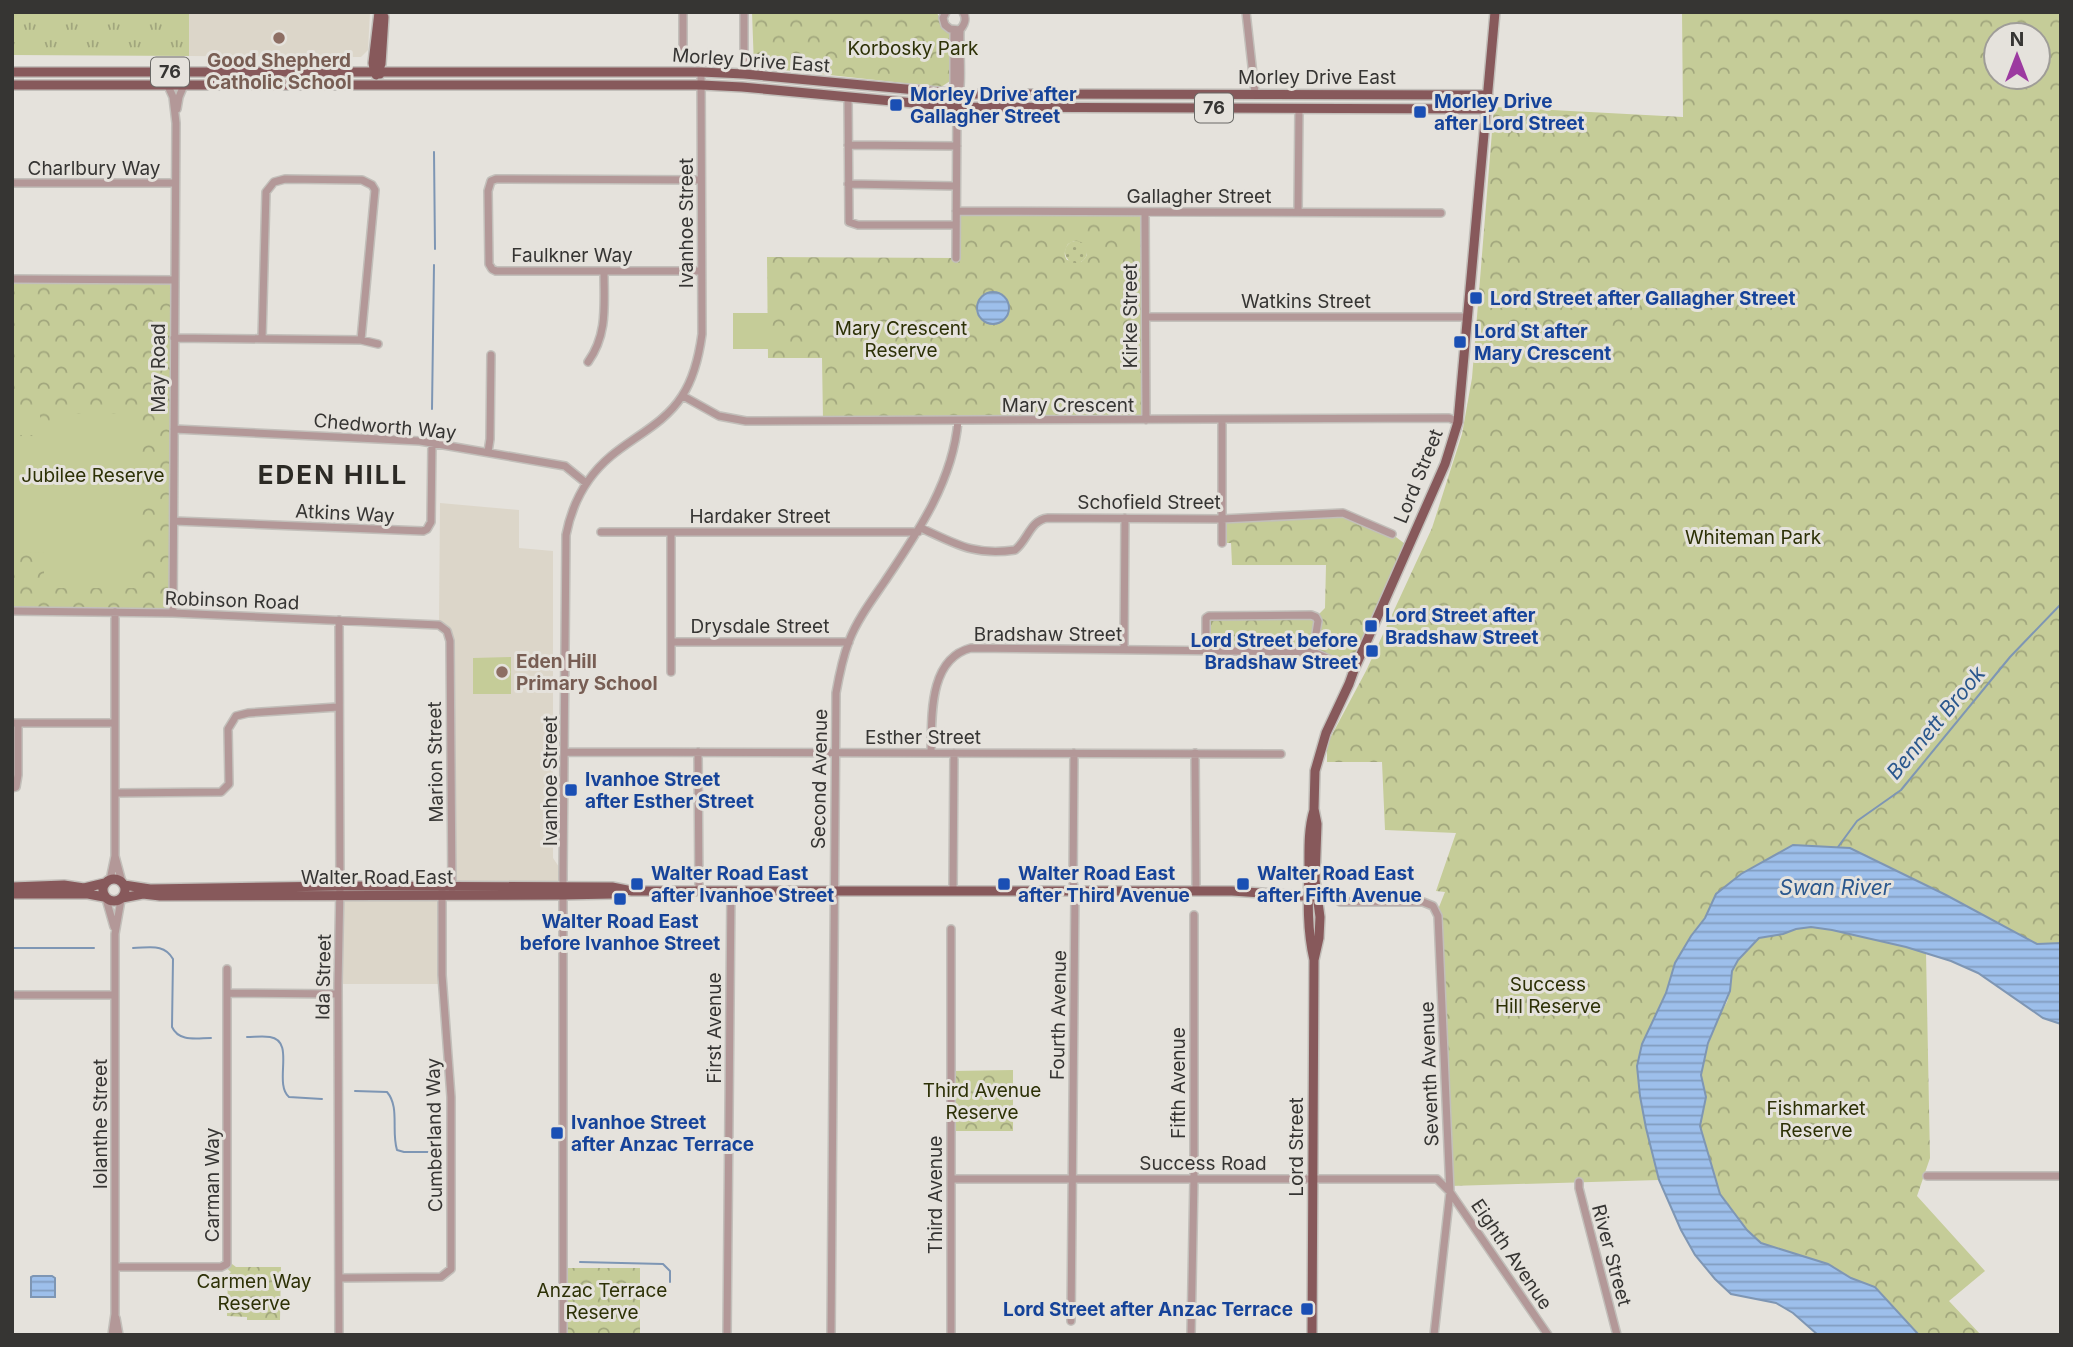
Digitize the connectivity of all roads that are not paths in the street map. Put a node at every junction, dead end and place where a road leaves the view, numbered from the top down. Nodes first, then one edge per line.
1 (379, 12) edge
2 (384, 12) edge
3 (683, 12) edge
4 (744, 12) edge
5 (1246, 12) edge
6 (1495, 12) edge
7 (944, 13) edge
8 (965, 14) edge
9 (957, 30) junction
10 (683, 54) dead end
11 (12, 72) edge
12 (378, 72) junction
13 (701, 72) junction
14 (744, 74) junction
15 (14, 85) edge
16 (184, 85) junction
17 (357, 85) junction
18 (405, 85) junction
19 (701, 85) junction
20 (168, 86) junction
21 (957, 93) junction
22 (1255, 93) junction
23 (1488, 95) junction
24 (848, 98) junction
25 (957, 107) junction
26 (1299, 108) junction
27 (1486, 109) junction
28 (176, 123) junction
29 (848, 145) junction
30 (957, 146) junction
31 (701, 180) junction
32 (12, 183) edge
33 (175, 183) junction
34 (848, 184) junction
35 (956, 186) junction
36 (956, 211) junction
37 (1145, 212) junction
38 (1298, 212) junction
39 (1441, 213) dead end
40 (956, 225) junction
41 (956, 258) dead end
42 (604, 271) junction
43 (701, 271) junction
44 (12, 279) edge
45 (175, 280) junction
46 (1146, 317) junction
47 (1467, 317) junction
48 (174, 338) junction
49 (262, 339) junction
50 (361, 340) junction
51 (378, 344) dead end
52 (491, 355) dead end
53 (587, 362) dead end
54 (683, 396) junction
55 (1146, 420) junction
56 (1222, 420) junction
57 (958, 421) junction
58 (1458, 422) junction
59 (174, 429) junction
60 (432, 443) junction
61 (488, 452) junction
62 (586, 483) junction
63 (1125, 518) junction
64 (1222, 519) junction
65 (174, 521) junction
66 (919, 530) junction
67 (601, 532) dead end
68 (671, 532) junction
69 (1392, 534) dead end
70 (1222, 543) dead end
71 (12, 611) edge
72 (114, 612) junction
73 (173, 613) junction
74 (339, 620) junction
75 (447, 631) joint
76 (671, 642) junction
77 (849, 642) junction
78 (1124, 649) junction
79 (1206, 651) junction
80 (1313, 652) junction
81 (1354, 670) junction
82 (671, 672) dead end
83 (338, 707) junction
84 (15, 723) edge
85 (115, 723) junction
86 (565, 752) junction
87 (698, 752) junction
88 (834, 752) junction
89 (931, 753) junction
90 (954, 753) junction
91 (1074, 753) junction
92 (1195, 753) junction
93 (1282, 754) dead end
94 (12, 788) edge
95 (115, 793) junction
96 (115, 856) junction
97 (107, 881) junction
98 (123, 883) junction
99 (12, 887) edge
100 (340, 890) junction
101 (447, 890) junction
102 (699, 890) junction
103 (731, 890) junction
104 (564, 891) junction
105 (833, 891) junction
106 (953, 891) junction
107 (1075, 891) junction
108 (1196, 891) junction
109 (12, 894) edge
110 (1313, 896) junction
111 (105, 898) junction
112 (122, 899) junction
113 (1340, 902) dead end
114 (1194, 915) dead end
115 (951, 929) dead end
116 (115, 934) junction
117 (228, 970) dead end
118 (228, 993) junction
119 (338, 994) junction
120 (12, 995) edge
121 (115, 995) junction
122 (1927, 1176) dead end
123 (2061, 1176) edge
124 (1194, 1178) junction
125 (1071, 1179) junction
126 (1314, 1179) junction
127 (951, 1180) junction
128 (1579, 1182) dead end
129 (1450, 1192) junction
130 (116, 1267) junction
131 (340, 1278) junction
132 (115, 1314) junction
133 (1071, 1321) dead end
134 (563, 1334) edge
135 (113, 1335) edge
136 (119, 1335) edge
137 (339, 1335) edge
138 (727, 1335) edge
139 (831, 1335) edge
140 (951, 1335) edge
141 (1191, 1335) edge
142 (1312, 1335) edge
143 (1434, 1335) edge
144 (1548, 1335) edge
145 (1617, 1335) edge

1 - 12 main road
2 - 12 main road
3 - 10 street
4 - 14 street
5 - 22 street
6 - 23 main road, Lord Street
7 - 9 street
8 - 9 street
9 - 21 street
11 - 12 main road, Morley Drive East / 76
12 - 13 main road, Morley Drive East / 76
12 - 17 main road
12 - 18 main road
13 - 14 main road, Morley Drive East / 76
13 - 19 street, Ivanhoe Street
14 - 21 main road, Morley Drive East / 76
15 - 20 main road, Morley Drive East / 76
16 - 17 main road, Morley Drive East / 76
16 - 20 main road, Morley Drive East / 76
16 - 28 street, May Road
17 - 18 main road, Morley Drive East / 76
18 - 19 main road, Morley Drive East / 76
19 - 24 main road, Morley Drive East / 76
19 - 31 street, Ivanhoe Street
20 - 28 street, May Road
21 - 22 main road, Morley Drive East / 76
21 - 25 street
22 - 23 main road, Morley Drive East / 76
23 - 27 main road, Lord Street
24 - 25 main road, Morley Drive East / 76
24 - 29 street
25 - 26 main road, Morley Drive East / 76
25 - 30 street
26 - 27 main road, Morley Drive East / 76
26 - 38 street
27 - 47 main road, Lord Street
28 - 33 street, May Road
29 - 30 street
29 - 34 street
30 - 35 street
31 - 42 street, Faulkner Way
31 - 43 street, Ivanhoe Street
32 - 33 street, Charlbury Way
33 - 45 street, May Road
34 - 35 street
34 - 40 street
35 - 36 street
36 - 37 street, Gallagher Street
36 - 40 street
37 - 38 street, Gallagher Street
37 - 46 street, Kirke Street
38 - 39 street, Gallagher Street
40 - 41 street
42 - 43 street, Faulkner Way
42 - 53 street
43 - 54 street, Ivanhoe Street
44 - 45 street
45 - 48 street, May Road
46 - 47 street, Watkins Street
46 - 55 street, Kirke Street
47 - 58 main road, Lord Street
48 - 49 street
48 - 59 street, May Road
49 - 50 street
49 - 50 street
50 - 51 street
52 - 61 street
54 - 57 street, Mary Crescent
54 - 62 street, Ivanhoe Street
55 - 56 street, Mary Crescent
55 - 57 street, Mary Crescent
56 - 58 street, Mary Crescent
56 - 64 street
57 - 66 street, Second Avenue
58 - 81 main road, Lord Street
59 - 60 street, Chedworth Way
59 - 65 street, May Road
60 - 61 street, Chedworth Way
60 - 65 street, Atkins Way
61 - 62 street, Chedworth Way
62 - 86 street, Ivanhoe Street
63 - 64 street, Schofield Street
63 - 66 street, Schofield Street
63 - 78 street
64 - 69 street, Schofield Street
64 - 70 street
65 - 73 street, May Road
66 - 68 street, Hardaker Street
66 - 77 street, Second Avenue
67 - 68 street, Hardaker Street
68 - 76 street
71 - 72 street, Robinson Road
72 - 73 street, Robinson Road
72 - 85 street
73 - 74 street, Robinson Road
74 - 75 street, Robinson Road
74 - 83 street, Ida Street
75 - 101 street, Marion Street
76 - 77 street, Drysdale Street
76 - 82 street
77 - 88 street, Second Avenue
78 - 79 street, Bradshaw Street
78 - 89 street, Bradshaw Street
79 - 80 street, Bradshaw Street
79 - 80 street
80 - 81 street, Bradshaw Street
81 - 110 main road, Lord Street
83 - 95 street
83 - 100 street, Ida Street
84 - 85 street
84 - 94 street
85 - 95 street
86 - 87 street, Esther Street
86 - 104 street, Ivanhoe Street
87 - 88 street, Esther Street
87 - 102 street
88 - 89 street, Esther Street
88 - 105 street, Second Avenue
89 - 90 street, Esther Street
90 - 91 street, Esther Street
90 - 106 street
91 - 92 street, Esther Street
91 - 107 street, Fourth Avenue
92 - 93 street, Esther Street
92 - 108 street
95 - 96 street
96 - 97 street
96 - 98 street
97 - 98 main road
97 - 99 main road
97 - 111 main road
98 - 100 main road, Walter Road East
98 - 112 main road
100 - 101 main road, Walter Road East
100 - 112 main road, Walter Road East
100 - 119 street, Ida Street
101 - 104 main road, Walter Road East
101 - 131 street, Cumberland Way
102 - 103 main road, Walter Road East
102 - 104 main road, Walter Road East
103 - 105 main road, Walter Road East
103 - 138 street, First Avenue
104 - 134 street, Ivanhoe Street
105 - 106 main road, Walter Road East
105 - 139 street, Second Avenue
106 - 107 main road, Walter Road East
107 - 108 main road, Walter Road East
107 - 125 street, Fourth Avenue
108 - 110 main road, Walter Road East
109 - 111 main road
110 - 126 main road, Lord Street
111 - 112 main road
111 - 116 street, Iolanthe Street
112 - 116 street, Iolanthe Street
113 - 129 street, Seventh Avenue
114 - 124 street, Fifth Avenue
115 - 127 street, Third Avenue
116 - 121 street, Iolanthe Street
117 - 118 street, Carman Way
118 - 119 street
118 - 130 street, Carman Way
119 - 131 street, Ida Street
120 - 121 street
121 - 130 street, Iolanthe Street
122 - 123 street
124 - 125 street, Success Road
124 - 126 street, Success Road
124 - 141 street, Fifth Avenue
125 - 127 street, Success Road
125 - 133 street, Fourth Avenue
126 - 129 street, Success Road
126 - 142 main road, Lord Street
127 - 140 street, Third Avenue
128 - 145 street, River Street
129 - 143 street, Seventh Avenue
129 - 144 street, Eighth Avenue
130 - 132 street, Iolanthe Street
131 - 137 street, Ida Street
132 - 135 street, Iolanthe Street
132 - 136 street, Iolanthe Street

